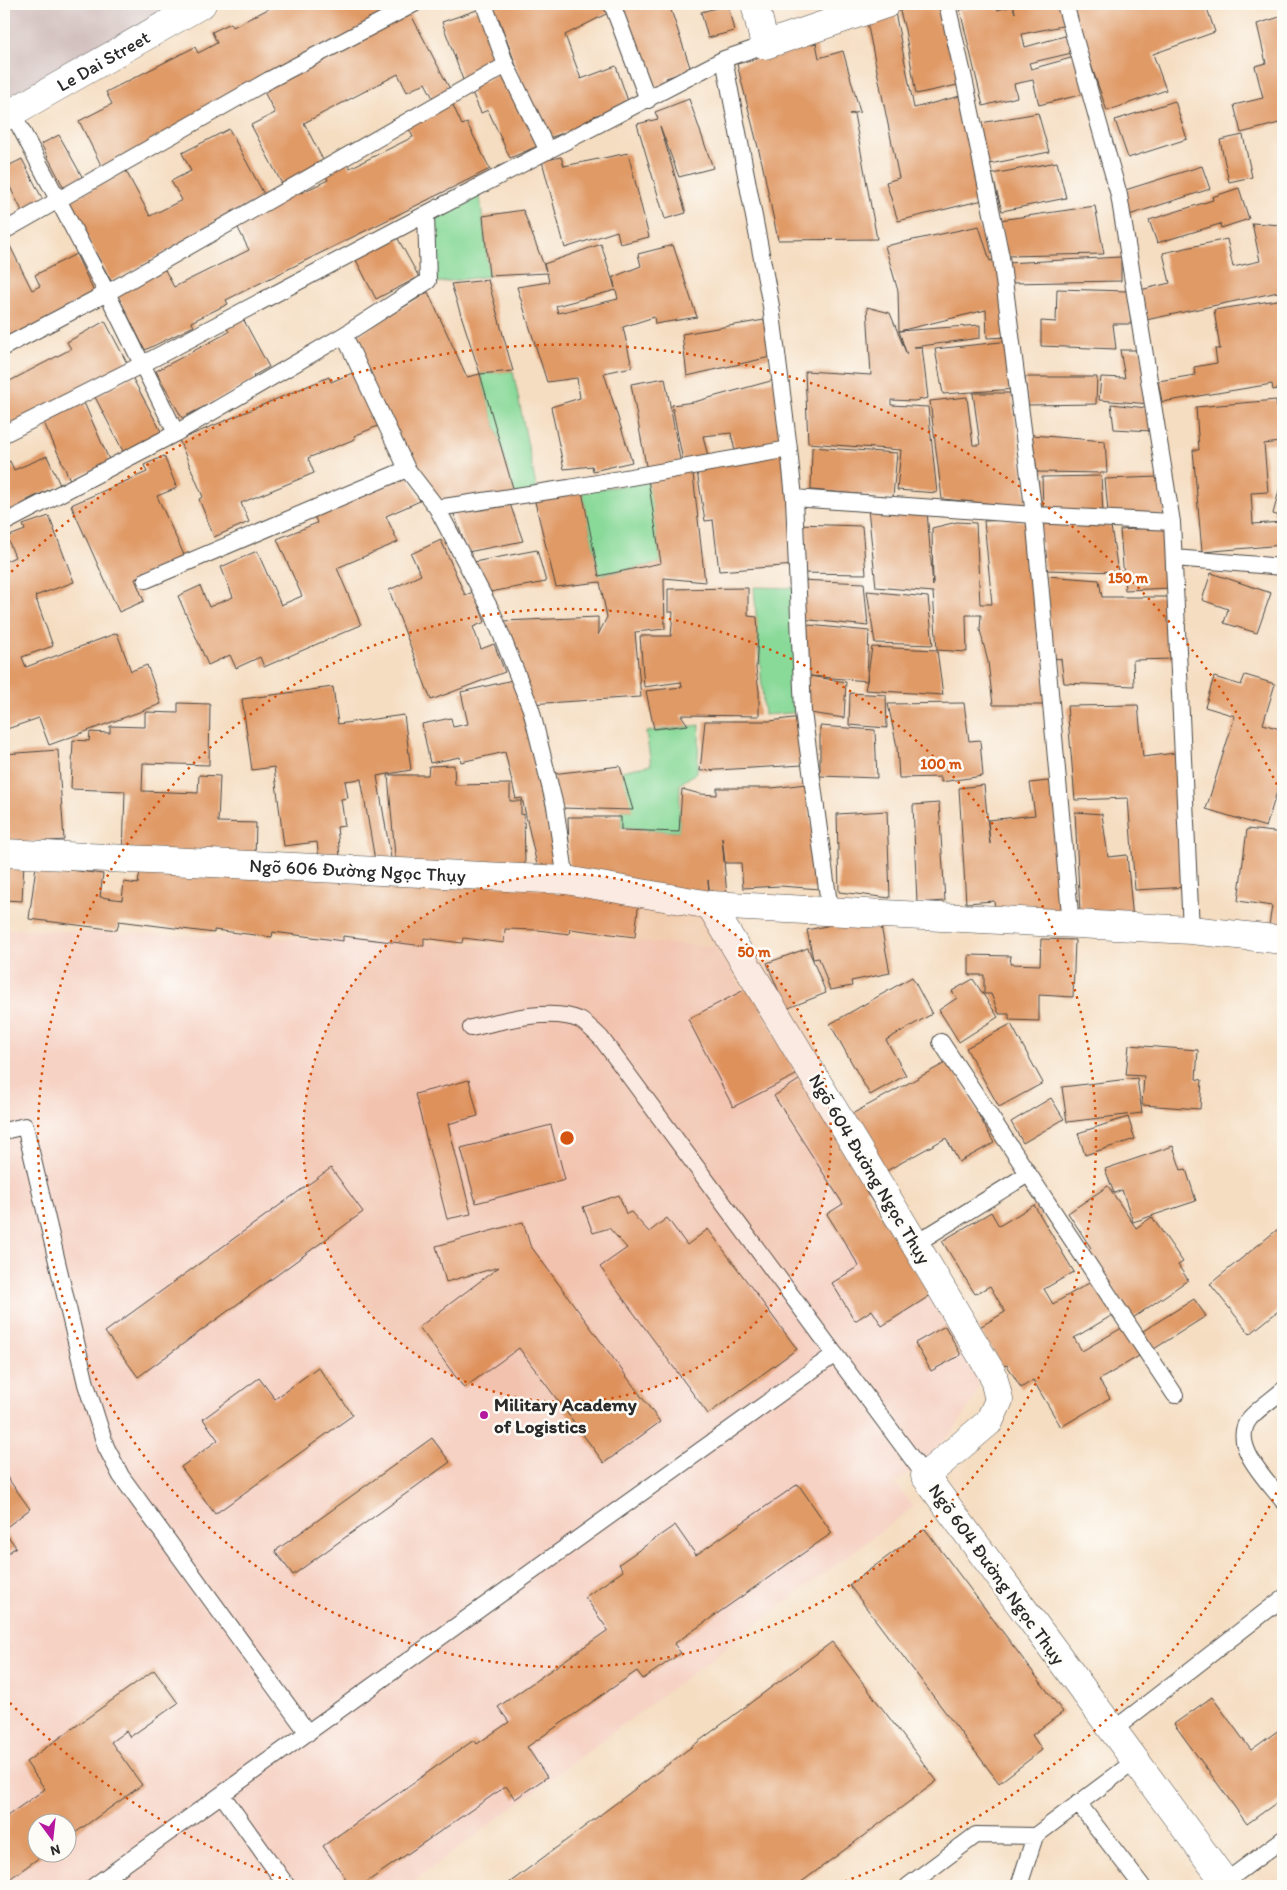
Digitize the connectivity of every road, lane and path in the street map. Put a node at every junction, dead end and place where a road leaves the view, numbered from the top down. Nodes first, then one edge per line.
1 (202, 4) edge
2 (414, 4) edge
3 (484, 4) edge
4 (612, 4) edge
5 (755, 4) edge
6 (886, 4) edge
7 (947, 4) edge
8 (1065, 4) edge
9 (765, 45) junction
10 (724, 60) junction
11 (506, 65) junction
12 (648, 100) junction
13 (8, 114) edge
14 (548, 151) junction
15 (59, 201) junction
16 (426, 214) junction
17 (4, 231) edge
18 (107, 293) junction
19 (344, 335) junction
20 (4, 347) edge
21 (141, 365) junction
22 (176, 433) junction
23 (4, 434) edge
24 (789, 449) junction
25 (407, 469) junction
26 (794, 498) junction
27 (437, 508) junction
28 (1034, 515) junction
29 (4, 522) edge
30 (1172, 522) junction
31 (1174, 558) junction
32 (1283, 567) edge
33 (146, 580) dead end
34 (4, 852) edge
35 (566, 880) junction
36 (710, 905) junction
37 (830, 911) junction
38 (1071, 924) junction
39 (1191, 930) junction
40 (1283, 940) edge
41 (471, 1028) dead end
42 (941, 1042) dead end
43 (4, 1131) edge
44 (1028, 1174) junction
45 (915, 1244) junction
46 (835, 1354) junction
47 (1283, 1390) edge
48 (1175, 1396) dead end
49 (925, 1476) junction
50 (1283, 1501) edge
51 (1283, 1598) edge
52 (1112, 1730) junction
53 (308, 1733) junction
54 (1135, 1761) junction
55 (222, 1794) junction
56 (1078, 1803) junction
57 (1035, 1836) junction
58 (1283, 1839) edge
59 (1226, 1884) edge
60 (94, 1886) edge
61 (287, 1886) edge
62 (908, 1886) edge
63 (1019, 1886) edge
64 (1142, 1886) edge

1 - 13 street, Le Dai Street
2 - 15 lane
3 - 11 lane
4 - 12 lane
5 - 9 street
6 - 9 street
7 - 28 lane
8 - 30 lane
9 - 10 lane
10 - 12 lane
10 - 24 lane
11 - 14 lane
11 - 18 lane
12 - 14 lane
13 - 15 lane
14 - 16 lane
15 - 17 lane
15 - 18 lane
16 - 19 lane
16 - 21 lane
18 - 20 lane
18 - 21 lane
19 - 22 lane
19 - 25 lane
21 - 22 lane
21 - 23 lane
22 - 29 lane
24 - 26 lane
24 - 27 lane
25 - 27 lane
25 - 33 lane
26 - 28 lane
26 - 37 lane
27 - 35 lane
28 - 30 lane
28 - 38 lane
30 - 31 lane
31 - 32 lane
31 - 39 lane
34 - 35 street, Ngõ 606 Đường Ngọc Thụy
35 - 36 street, Ngõ 606 Đường Ngọc Thụy
36 - 37 street
36 - 45 street, Ngõ 604 Đường Ngọc Thụy
37 - 38 street
38 - 39 street
39 - 40 street
41 - 46 lane
42 - 44 lane
43 - 53 lane
44 - 45 lane
44 - 48 lane
45 - 49 street, Ngõ 604 Đường Ngọc Thụy
46 - 49 lane
46 - 53 lane
47 - 50 lane
49 - 52 street, Ngõ 604 Đường Ngọc Thụy
51 - 52 lane
52 - 54 street, Ngõ 604 Đường Ngọc Thụy
53 - 55 lane
54 - 56 lane
54 - 59 street, Ngõ 604 Đường Ngọc Thụy
55 - 60 lane
55 - 61 lane
56 - 57 lane
56 - 64 lane
57 - 62 lane
57 - 63 lane
58 - 59 lane

